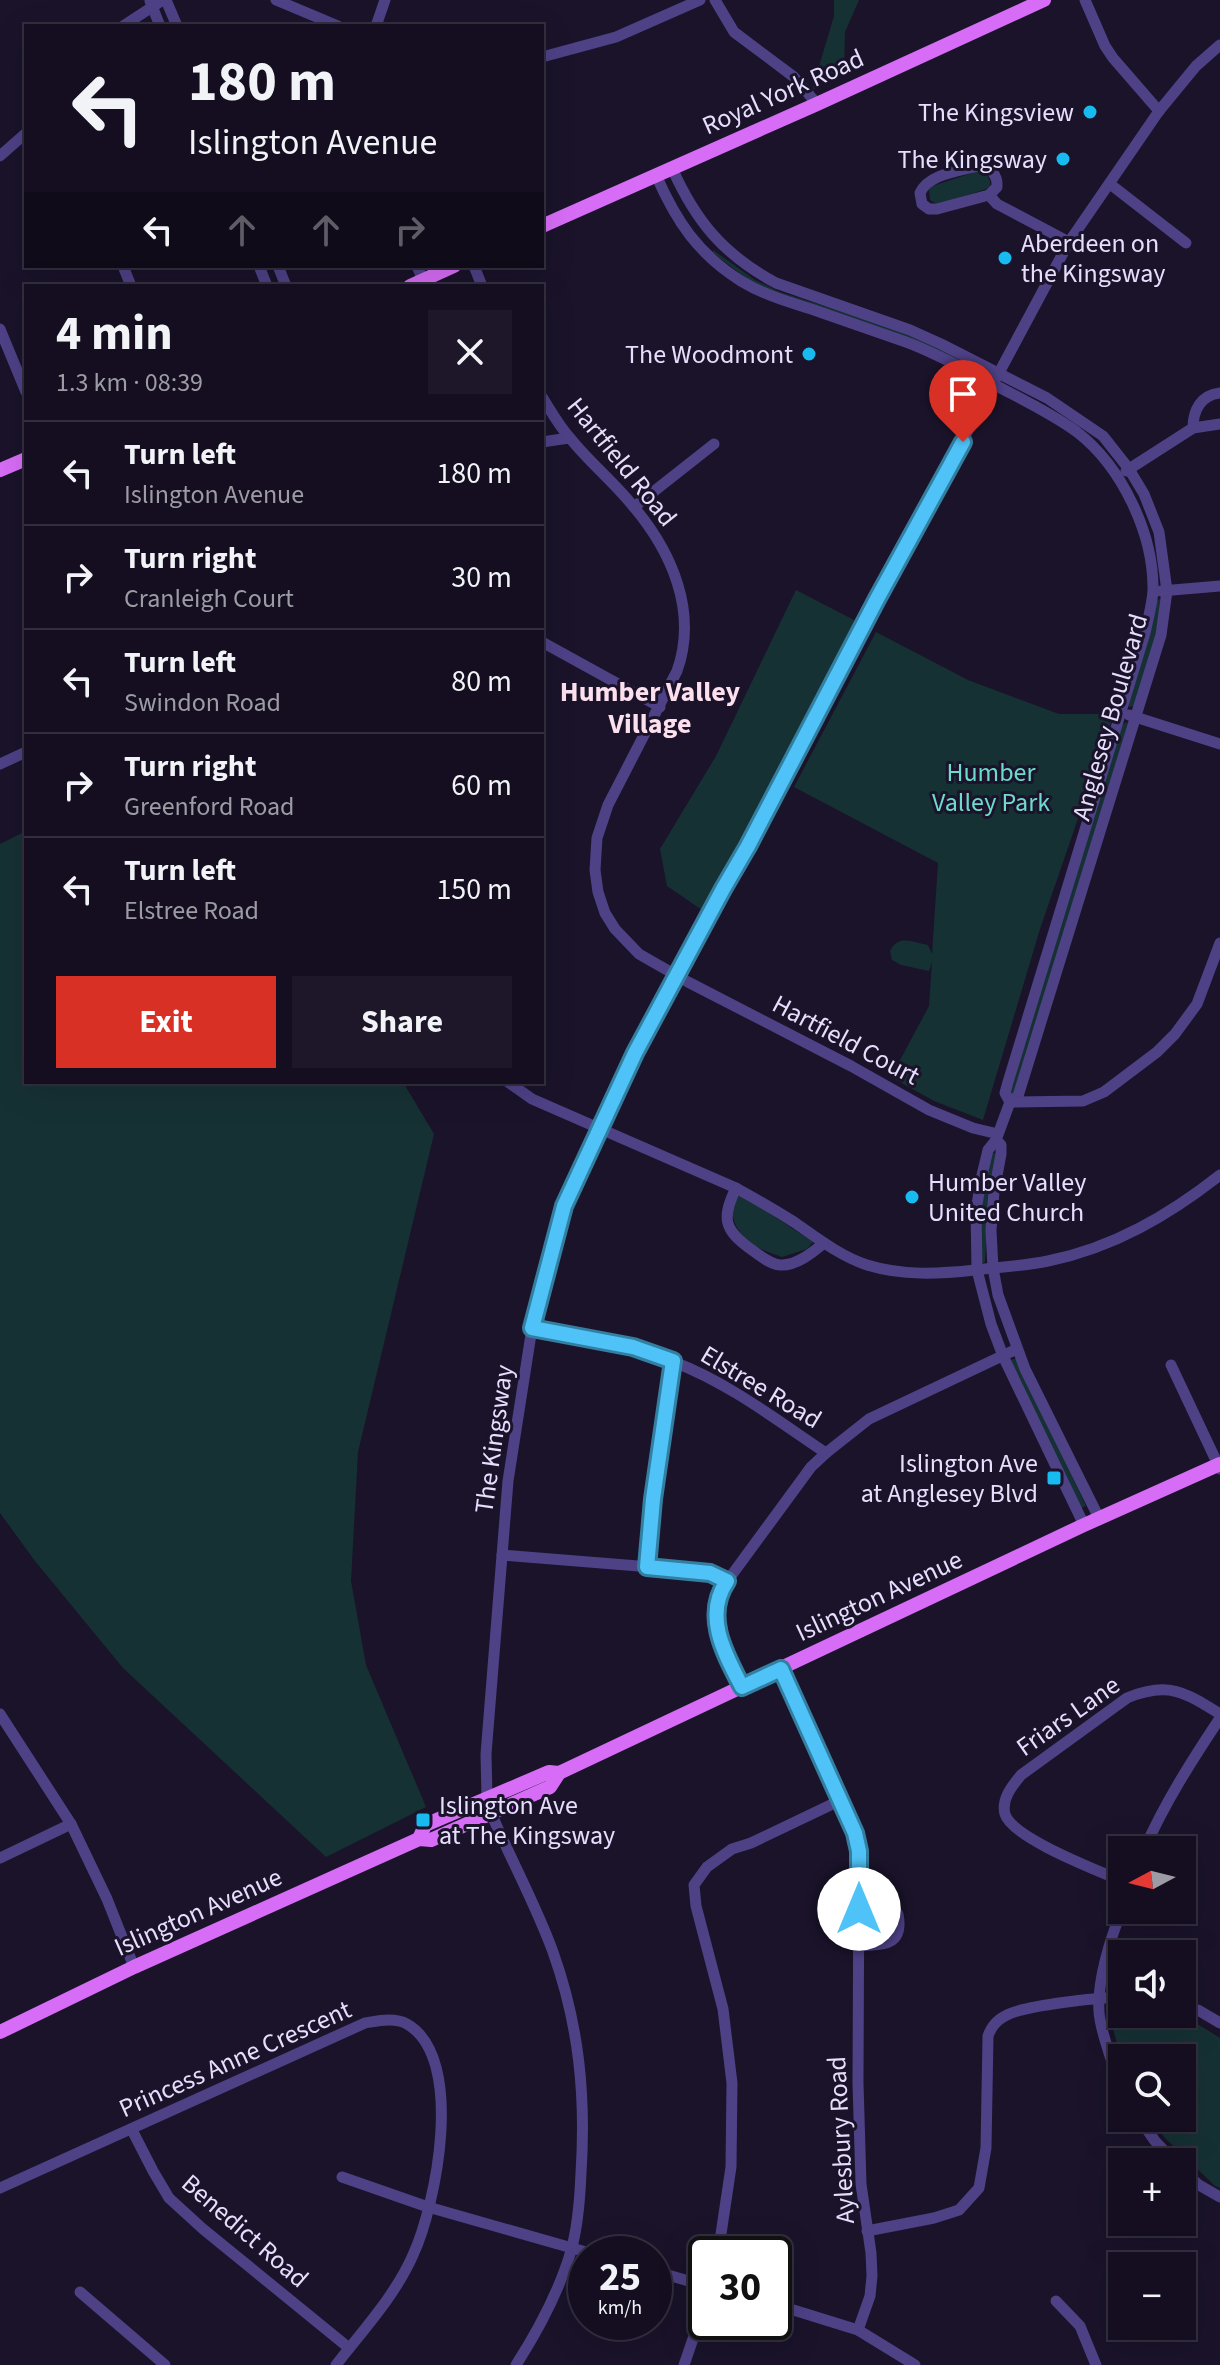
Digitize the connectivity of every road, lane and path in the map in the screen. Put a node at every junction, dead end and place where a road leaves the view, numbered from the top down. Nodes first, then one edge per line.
1 (276, 0) edge
2 (385, 0) edge
3 (700, 0) edge
4 (715, 0) edge
5 (1042, 0) edge
6 (1085, 0) edge
7 (158, 1) edge
8 (126, 24) edge
9 (160, 24) edge
10 (175, 24) edge
11 (333, 24) edge
12 (377, 24) edge
13 (1220, 45) edge
14 (544, 56) edge
15 (817, 104) junction
16 (1159, 111) junction
17 (24, 135) edge
18 (0, 156) edge
19 (672, 168) junction
20 (656, 175) junction
21 (1110, 184) junction
22 (989, 195) junction
23 (544, 225) edge
24 (714, 238) junction
25 (1069, 242) junction
26 (1186, 243) dead end
27 (702, 249) junction
28 (450, 268) edge
29 (416, 283) edge
30 (0, 329) edge
31 (1000, 373) junction
32 (994, 385) junction
33 (24, 387) edge
34 (1220, 393) edge
35 (544, 400) edge
36 (1220, 424) edge
37 (1193, 428) junction
38 (569, 438) junction
39 (544, 442) edge
40 (714, 444) dead end
41 (24, 460) edge
42 (1129, 469) junction
43 (0, 470) edge
44 (1117, 477) junction
45 (634, 507) junction
46 (1220, 586) edge
47 (1167, 591) junction
48 (1153, 592) junction
49 (544, 643) edge
50 (660, 707) junction
51 (1122, 713) junction
52 (1135, 717) junction
53 (1220, 744) edge
54 (24, 753) edge
55 (0, 764) edge
56 (1220, 943) edge
57 (677, 976) junction
58 (511, 1084) edge
59 (1010, 1102) junction
60 (600, 1129) junction
61 (997, 1137) junction
62 (1220, 1175) edge
63 (736, 1188) junction
64 (824, 1243) junction
65 (993, 1268) junction
66 (977, 1270) junction
67 (532, 1328) junction
68 (1017, 1349) junction
69 (1003, 1356) junction
70 (673, 1361) junction
71 (1171, 1365) dead end
72 (826, 1453) junction
73 (1219, 1466) edge
74 (1099, 1518) junction
75 (1084, 1525) junction
76 (502, 1555) junction
77 (647, 1567) junction
78 (727, 1581) junction
79 (781, 1669) junction
80 (742, 1687) junction
81 (0, 1714) edge
82 (1220, 1716) edge
83 (559, 1773) junction
84 (487, 1798) junction
85 (841, 1800) junction
86 (491, 1813) junction
87 (71, 1824) junction
88 (1151, 1836) edge
89 (419, 1839) junction
90 (0, 1858) edge
91 (1108, 1874) edge
92 (859, 1909) junction
93 (1117, 1924) edge
94 (859, 1946) junction
95 (134, 1967) junction
96 (1100, 1998) junction
97 (1108, 1998) edge
98 (1196, 2010) edge
99 (1220, 2023) edge
100 (0, 2032) edge
101 (1108, 2046) edge
102 (132, 2130) junction
103 (1149, 2132) edge
104 (1162, 2148) edge
105 (342, 2177) dead end
106 (1196, 2182) edge
107 (0, 2188) edge
108 (1220, 2197) edge
109 (428, 2207) junction
110 (867, 2231) junction
111 (574, 2236) edge
112 (721, 2236) edge
113 (568, 2247) edge
114 (568, 2258) edge
115 (80, 2292) dead end
116 (1056, 2301) dead end
117 (792, 2310) edge
118 (858, 2330) junction
119 (693, 2340) edge
120 (349, 2348) junction
121 (165, 2365) edge
122 (336, 2365) edge
123 (516, 2365) edge
124 (684, 2365) edge
125 (915, 2365) edge
126 (1096, 2365) edge

1 - 11 street
2 - 12 street
3 - 14 street
4 - 15 street
5 - 15 main road, Royal York Road
6 - 16 street
7 - 8 street
7 - 9 street
7 - 10 street
13 - 16 street, The Kingsway
15 - 19 main road, Royal York Road
16 - 21 street, The Kingsway
17 - 18 street
19 - 20 main road, Royal York Road
19 - 24 street, Anglesey Boulevard
20 - 23 main road, Royal York Road
20 - 27 street, Anglesey Boulevard
21 - 25 street, The Kingsway
21 - 26 street
22 - 22 street
22 - 25 street
24 - 27 street
24 - 31 street, Anglesey Boulevard
25 - 31 street, The Kingsway
27 - 32 street, Anglesey Boulevard
28 - 29 main road
30 - 33 street
31 - 32 street, The Kingsway
31 - 42 street, Anglesey Boulevard
32 - 44 street, Anglesey Boulevard
32 - 57 street, The Kingsway
34 - 37 street
35 - 38 street, Hartfield Road
36 - 37 street
37 - 42 street
38 - 39 street
38 - 45 street, Hartfield Road
40 - 45 street
41 - 43 main road
42 - 44 street
42 - 47 street, Anglesey Boulevard
44 - 48 street, Anglesey Boulevard
45 - 50 street, Hartfield Road
46 - 47 street
47 - 48 street
47 - 52 street, Anglesey Boulevard
48 - 51 street, Anglesey Boulevard
49 - 50 street
50 - 57 street, Hartfield Road
51 - 52 street
51 - 59 street, Anglesey Boulevard
52 - 53 street
52 - 59 street, Anglesey Boulevard
54 - 55 street
56 - 59 street
57 - 60 street, The Kingsway
57 - 61 street, Hartfield Court
58 - 60 street
59 - 61 street, Anglesey Boulevard
60 - 63 street
60 - 67 street, The Kingsway
61 - 65 street, Anglesey Boulevard
61 - 66 street, Anglesey Boulevard
62 - 65 street
63 - 64 street
63 - 64 street
64 - 66 street
65 - 66 street
65 - 68 street, Anglesey Boulevard
66 - 69 street, Anglesey Boulevard
67 - 70 street, Elstree Road
67 - 76 street, The Kingsway
68 - 69 street
68 - 74 street, Anglesey Boulevard
69 - 72 street
69 - 75 street, Anglesey Boulevard
70 - 72 street, Elstree Road
70 - 77 street
71 - 73 street
72 - 78 street
73 - 74 main road, Islington Avenue
74 - 75 main road, Islington Avenue
75 - 79 main road, Islington Avenue
76 - 77 street
76 - 84 street, The Kingsway
77 - 78 street
78 - 80 street
79 - 80 main road, Islington Avenue
79 - 85 street, Aylesbury Road
80 - 83 main road, Islington Avenue
81 - 87 street
82 - 88 street
82 - 91 street, Friars Lane
83 - 84 main road, Islington Avenue
83 - 86 main road, Islington Avenue
84 - 86 street, The Kingsway
84 - 89 main road, Islington Avenue
85 - 92 street, Aylesbury Road
85 - 112 street
86 - 89 main road, Islington Avenue
86 - 111 street, The Kingsway
87 - 90 street
87 - 95 street
89 - 95 main road, Islington Avenue
92 - 94 street, Aylesbury Road
92 - 94 street
93 - 96 street
94 - 110 street, Aylesbury Road
95 - 100 main road, Islington Avenue
96 - 97 street
96 - 101 street
96 - 110 street
98 - 99 street
102 - 107 street, Princess Anne Crescent
102 - 109 street, Princess Anne Crescent
102 - 120 street, Benedict Road
103 - 104 street
105 - 109 street
106 - 108 street
109 - 113 street
109 - 120 street, Princess Anne Crescent
110 - 118 street, Aylesbury Road
114 - 123 street, The Kingsway
115 - 121 street
116 - 126 street
117 - 118 street
118 - 125 street
119 - 124 street
120 - 122 street, Princess Anne Crescent

